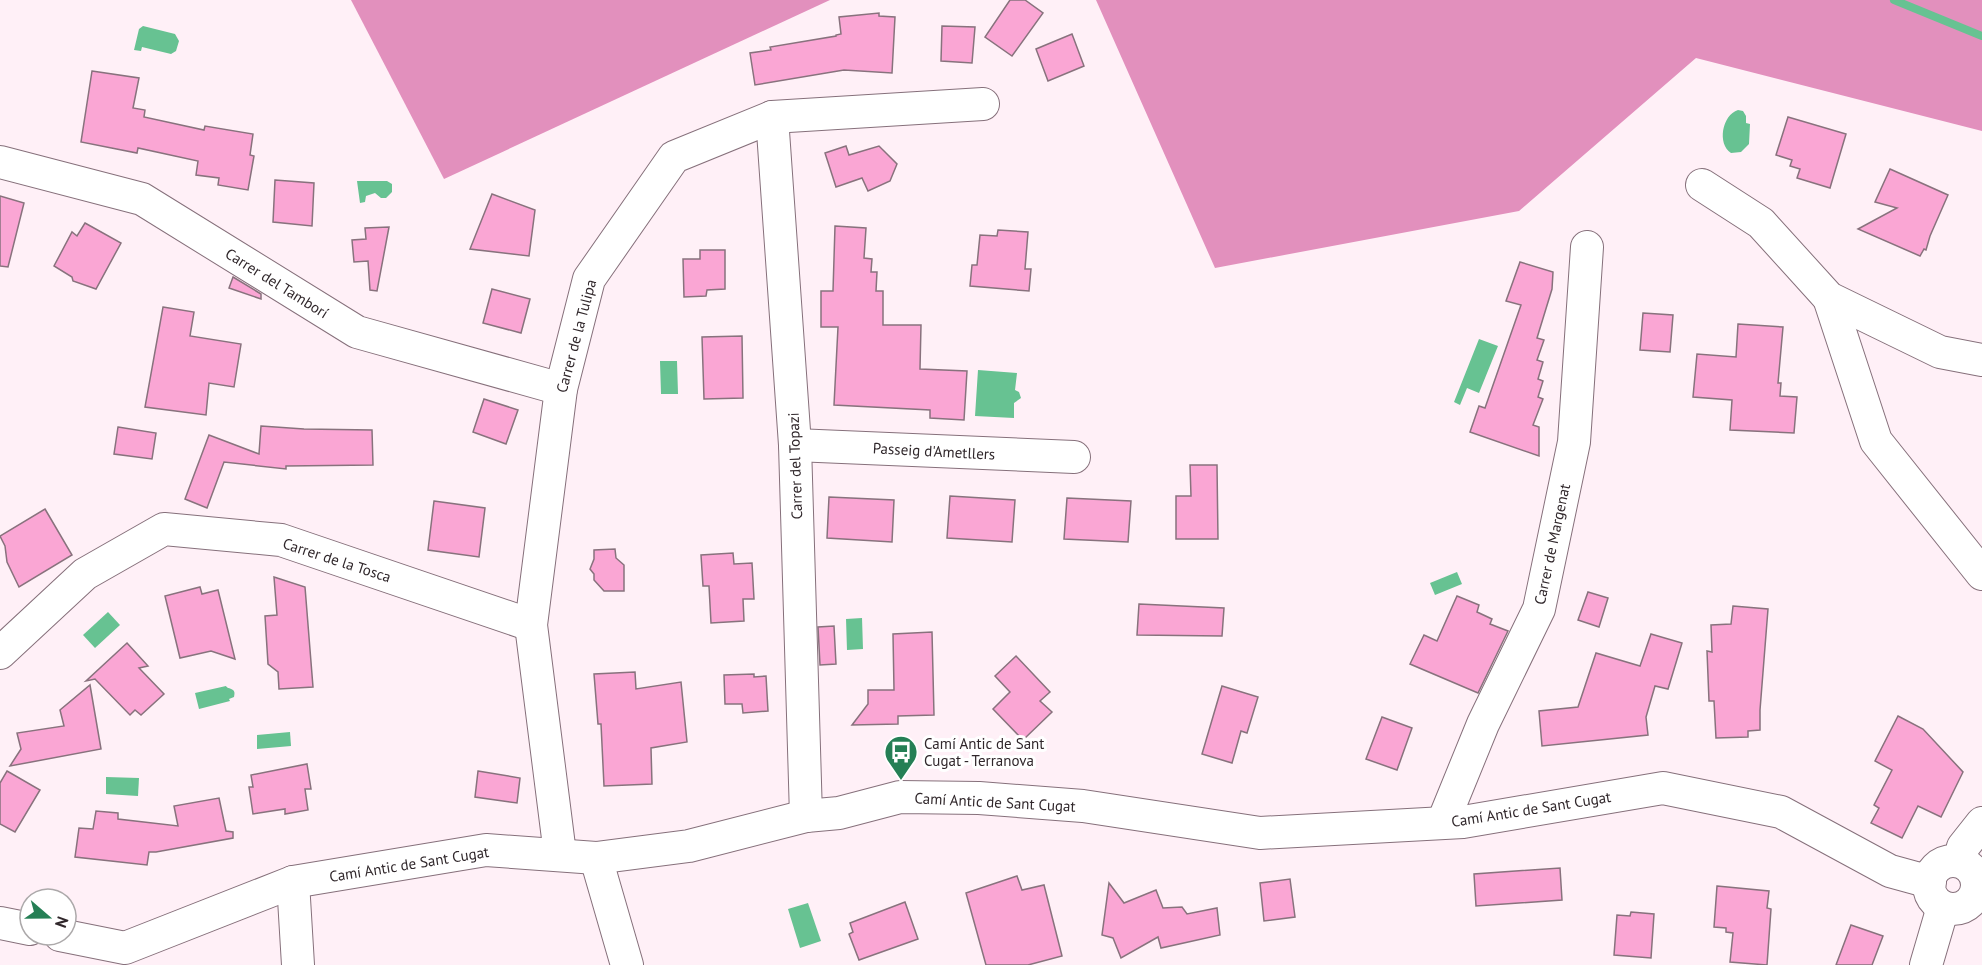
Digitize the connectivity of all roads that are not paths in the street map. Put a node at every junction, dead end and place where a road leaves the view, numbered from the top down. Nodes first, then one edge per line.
1 (983, 104) dead end
2 (772, 117) junction
3 (0, 162) edge
4 (1702, 184) dead end
5 (1587, 247) dead end
6 (1829, 298) junction
7 (1982, 360) edge
8 (561, 389) junction
9 (795, 445) junction
10 (1074, 457) dead end
11 (1982, 574) edge
12 (531, 625) junction
13 (0, 652) edge
14 (806, 816) junction
15 (1443, 822) junction
16 (1982, 824) edge
17 (560, 854) junction
18 (596, 858) junction
19 (1959, 861) junction
20 (293, 882) junction
21 (1937, 894) junction
22 (1978, 896) edge
23 (0, 923) edge
24 (18, 927) edge
25 (78, 939) edge
26 (298, 965) edge
27 (627, 965) edge
28 (1926, 965) edge

1 - 2 street, Carrer de la Tulipa
2 - 8 street, Carrer de la Tulipa
2 - 9 street, Carrer del Topazi
3 - 8 street, Carrer del Tamborí
4 - 6 street
5 - 15 street, Carrer de Margenat
6 - 7 street
6 - 11 street
8 - 12 street, Carrer de la Tulipa
9 - 10 street, Passeig d'Ametllers
9 - 14 street, Carrer del Topazi
12 - 13 street, Carrer de la Tosca
12 - 17 street, Carrer de la Tulipa
14 - 15 street, Camí Antic de Sant Cugat
14 - 18 street, Camí Antic de Sant Cugat
15 - 21 street, Camí Antic de Sant Cugat
16 - 19 street
17 - 18 street, Camí Antic de Sant Cugat
17 - 20 street, Camí Antic de Sant Cugat
18 - 27 street
19 - 21 street
19 - 22 street
20 - 25 street, Camí Antic de Sant Cugat
20 - 26 street
21 - 22 street
21 - 28 street
23 - 24 street

